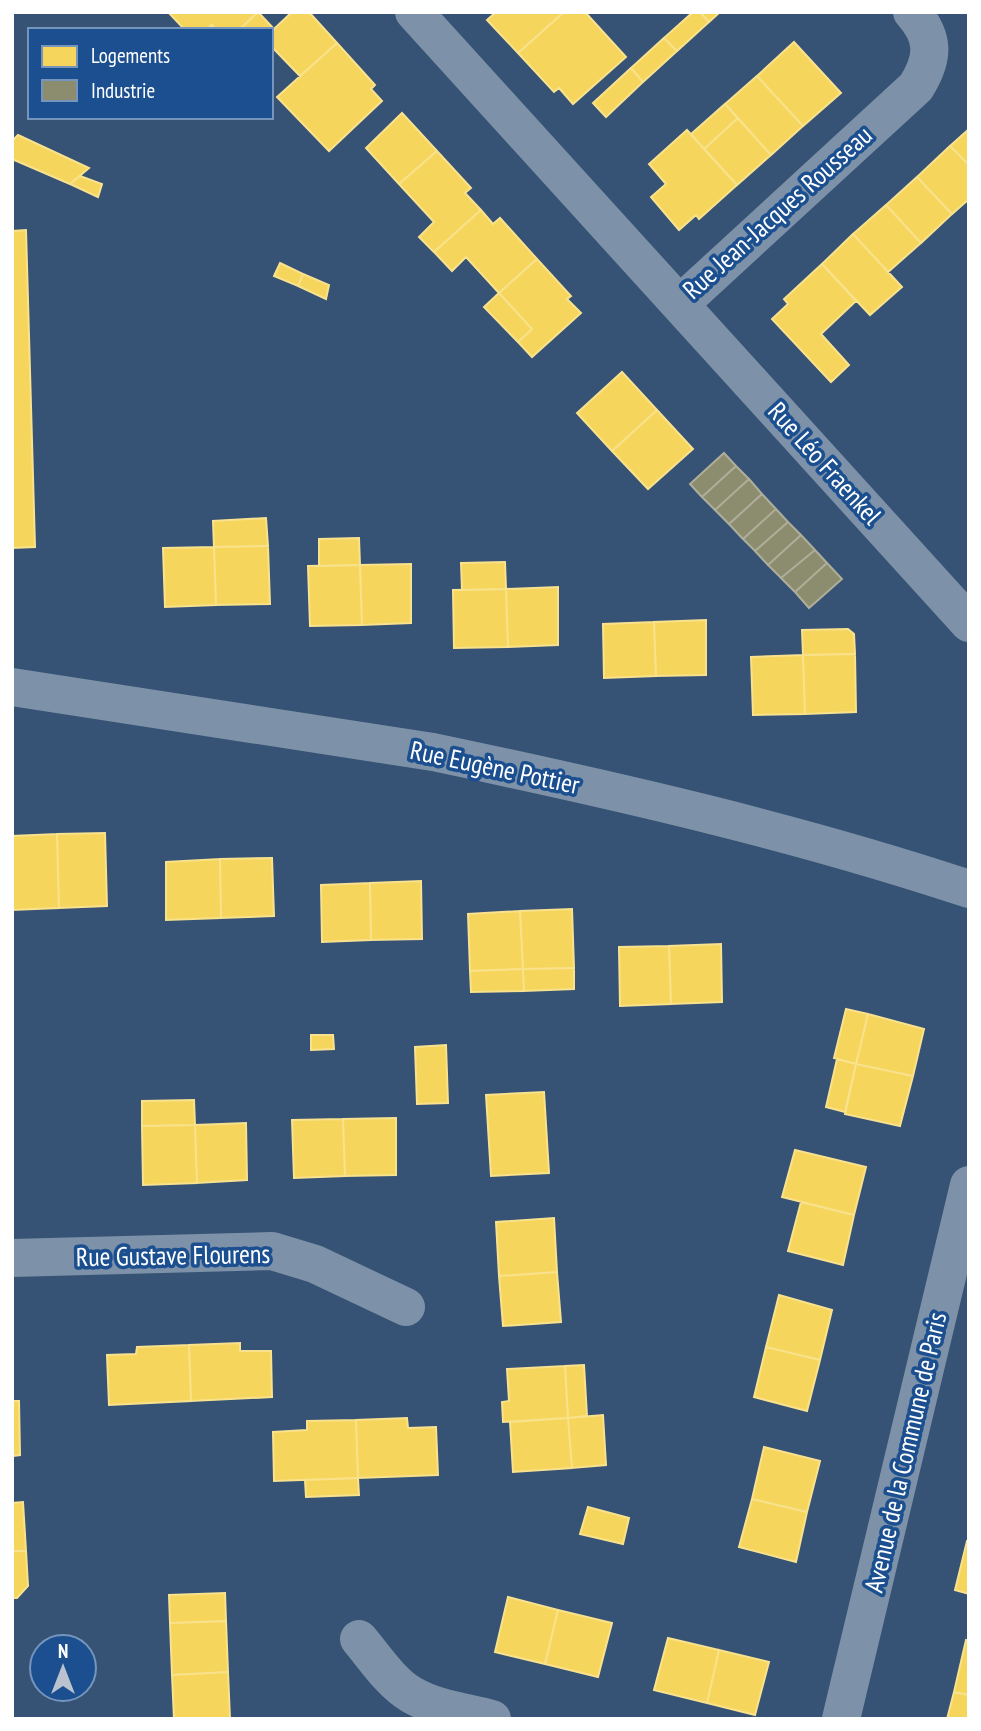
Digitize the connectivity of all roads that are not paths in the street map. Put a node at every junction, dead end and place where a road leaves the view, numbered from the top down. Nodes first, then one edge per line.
1 (414, 12) edge
2 (912, 12) edge
3 (681, 303) junction
4 (969, 623) edge
5 (12, 687) edge
6 (969, 889) edge
7 (969, 1185) edge
8 (12, 1258) edge
9 (406, 1307) dead end
10 (359, 1639) dead end
11 (492, 1719) edge
12 (841, 1719) edge

1 - 3 street, Rue Jean-Jacques Rousseau
2 - 3 street, Rue Jean-Jacques Rousseau
3 - 4 street, Rue Léo Fraenkel
5 - 6 street, Rue Eugène Pottier
7 - 12 street, Avenue de la Commune de Paris
8 - 9 street, Rue Gustave Flourens
10 - 11 street

